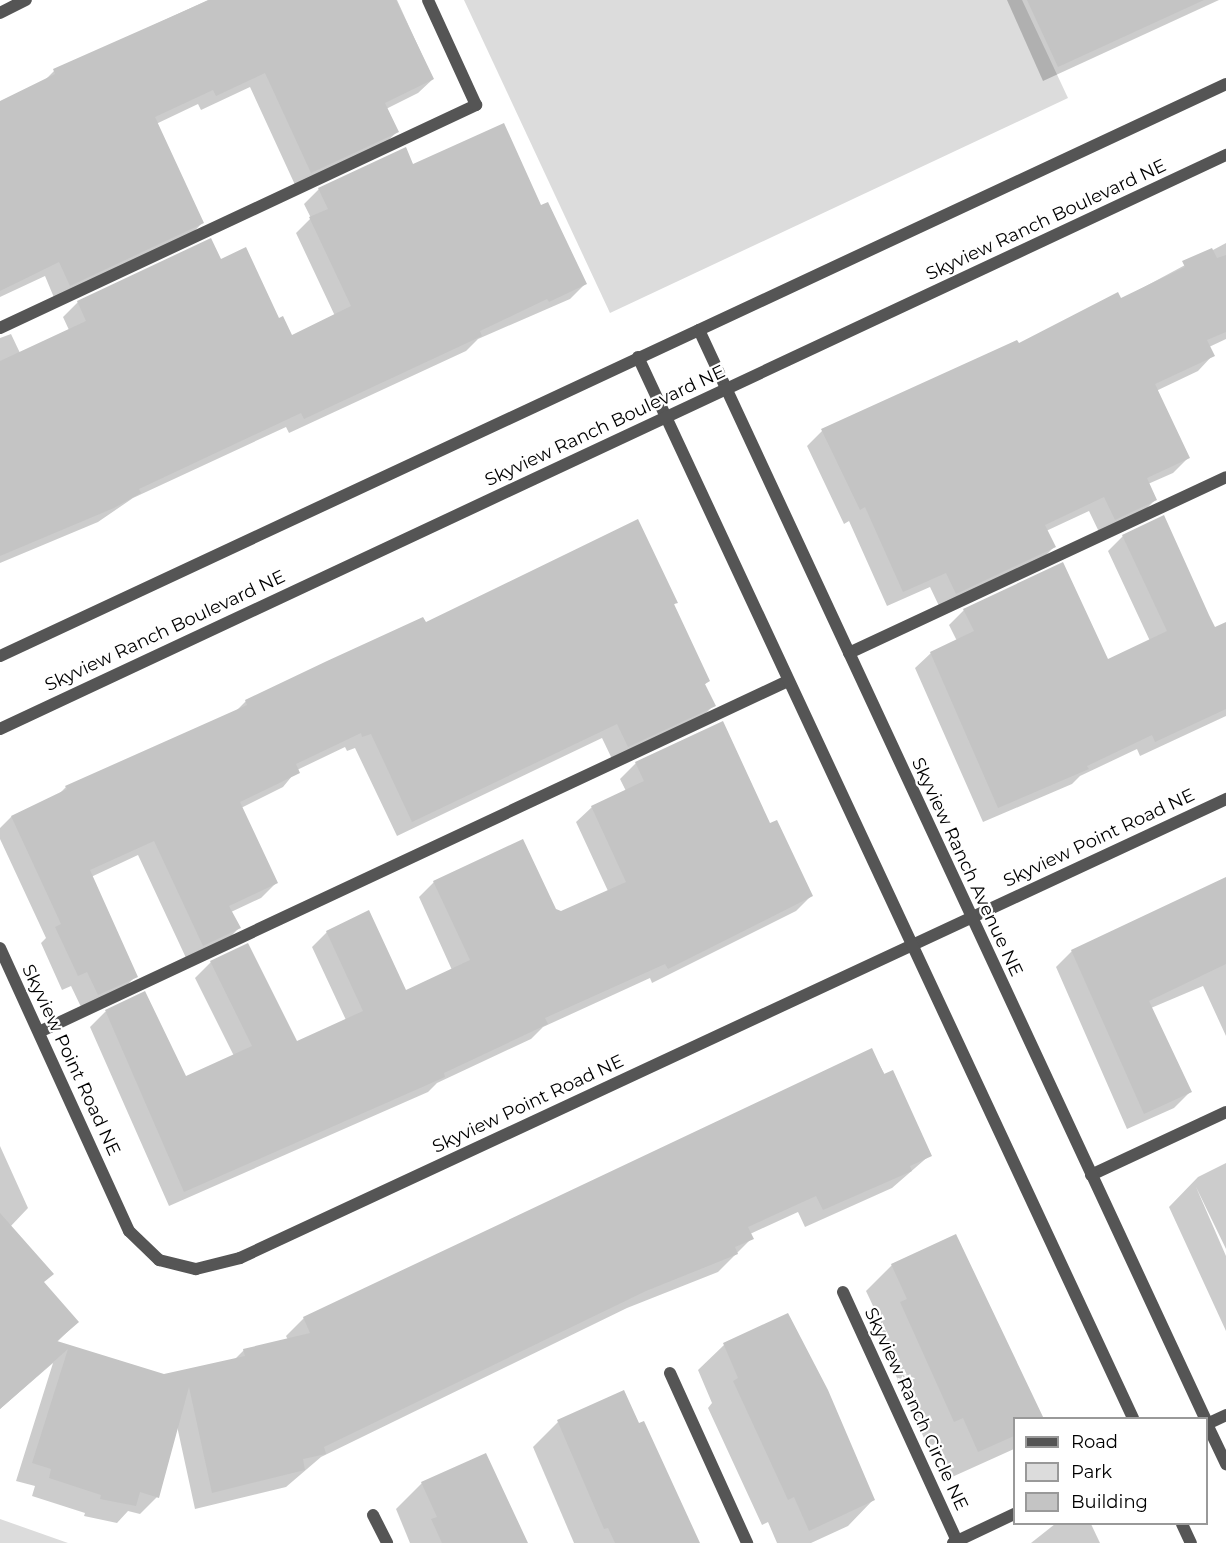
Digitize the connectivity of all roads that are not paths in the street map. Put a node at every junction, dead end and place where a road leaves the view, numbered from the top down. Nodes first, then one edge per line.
1 (26, 0) edge
2 (428, 0) edge
3 (0, 13) edge
4 (1226, 84) edge
5 (1226, 155) edge
6 (0, 328) edge
7 (699, 330) junction
8 (638, 357) junction
9 (726, 389) junction
10 (664, 417) junction
11 (1226, 477) edge
12 (849, 653) junction
13 (0, 656) edge
14 (788, 681) junction
15 (0, 729) edge
16 (1226, 799) edge
17 (971, 918) junction
18 (912, 946) junction
19 (0, 948) edge
20 (39, 1032) junction
21 (1226, 1112) edge
22 (1091, 1175) junction
23 (843, 1292) dead end
24 (670, 1373) dead end
25 (1226, 1415) edge
26 (1132, 1417) edge
27 (1204, 1417) edge
28 (1208, 1420) edge
29 (1208, 1425) edge
30 (1226, 1464) edge
31 (1013, 1514) edge
32 (373, 1515) dead end
33 (1182, 1525) edge
34 (956, 1542) edge
35 (387, 1543) edge
36 (747, 1543) edge
37 (1191, 1543) edge

1 - 3 street
2 - 6 street
4 - 7 street
5 - 9 street, Skyview Ranch Boulevard NE
7 - 8 street
7 - 9 street, Skyview Ranch Avenue NE
8 - 10 street
8 - 13 street
9 - 10 street, Skyview Ranch Boulevard NE
9 - 12 street, Skyview Ranch Avenue NE
10 - 14 street
10 - 15 street, Skyview Ranch Boulevard NE
11 - 12 street
12 - 17 street, Skyview Ranch Avenue NE
14 - 18 street
14 - 20 street
16 - 17 street, Skyview Point Road NE
17 - 18 street, Skyview Point Road NE
17 - 22 street, Skyview Ranch Avenue NE
18 - 20 street, Skyview Point Road NE
18 - 26 street
19 - 20 street, Skyview Point Road NE
21 - 22 street
22 - 27 street, Skyview Ranch Avenue NE
23 - 34 street, Skyview Ranch Circle NE
24 - 36 street
25 - 28 street
29 - 30 street, Skyview Ranch Avenue NE
31 - 34 street, Skyview Ranch Circle NE
32 - 35 street
33 - 37 street

